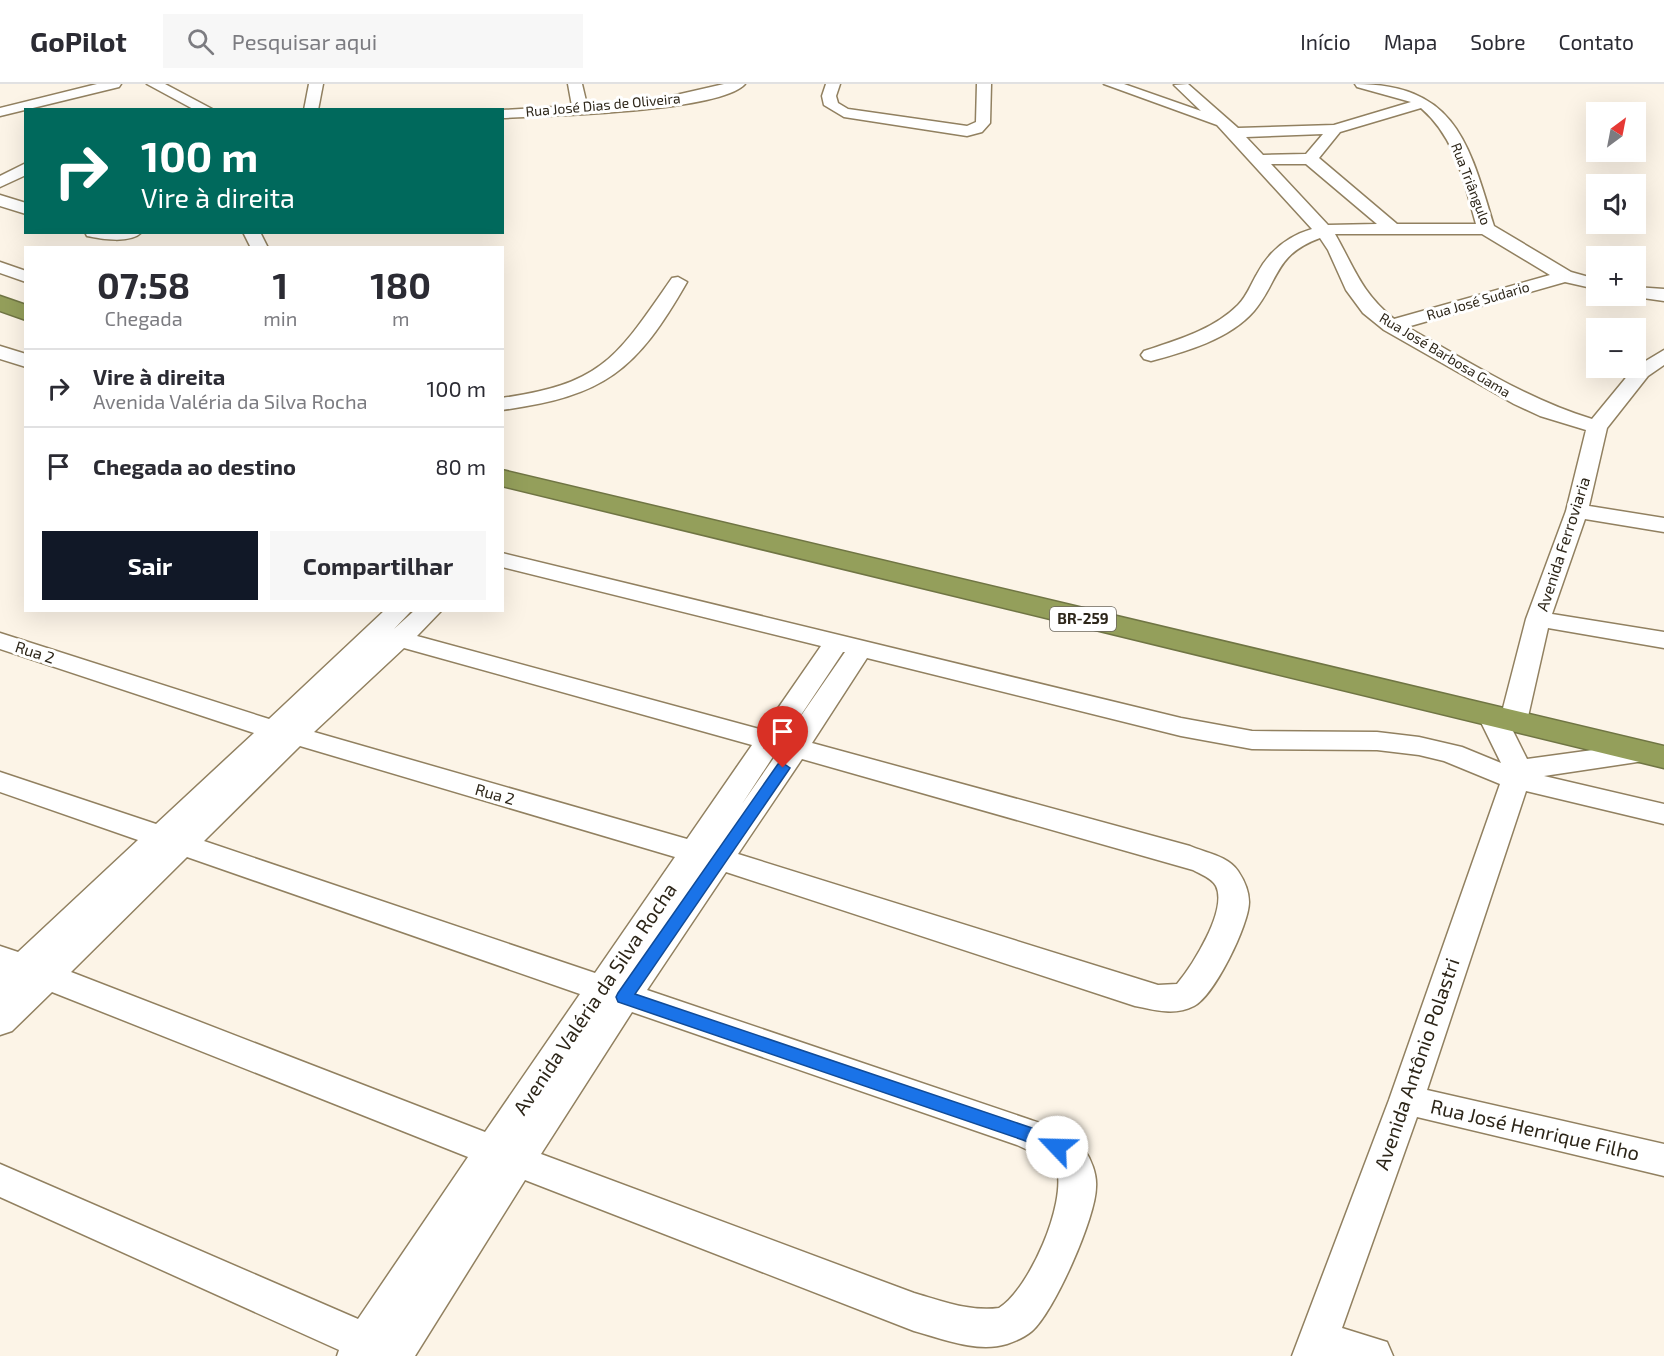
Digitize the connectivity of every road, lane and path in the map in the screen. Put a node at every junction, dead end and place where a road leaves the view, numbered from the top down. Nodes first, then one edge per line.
1 (114, 84) edge
2 (154, 84) edge
3 (316, 84) edge
4 (575, 84) edge
5 (738, 84) edge
6 (833, 84) edge
7 (984, 84) edge
8 (1111, 84) edge
9 (1180, 84) edge
10 (1204, 84) edge
11 (1362, 84) edge
12 (1423, 94) edge
13 (203, 108) edge
14 (311, 108) edge
15 (580, 109) junction
16 (0, 112) edge
17 (504, 114) edge
18 (0, 117) edge
19 (24, 121) edge
20 (1228, 128) junction
21 (1335, 129) junction
22 (1310, 159) junction
23 (1257, 160) junction
24 (24, 169) edge
25 (0, 182) edge
26 (0, 200) edge
27 (24, 208) edge
28 (1486, 229) junction
29 (1323, 230) junction
30 (1394, 230) junction
31 (101, 234) edge
32 (122, 234) edge
33 (0, 267) edge
34 (24, 276) edge
35 (1565, 276) junction
36 (1586, 281) edge
37 (678, 282) dead end
38 (1646, 294) edge
39 (1664, 296) edge
40 (1391, 326) junction
41 (0, 352) edge
42 (1151, 355) dead end
43 (1664, 356) edge
44 (24, 360) edge
45 (0, 363) edge
46 (24, 372) edge
47 (504, 404) edge
48 (1597, 427) junction
49 (504, 478) edge
50 (1577, 511) junction
51 (1664, 525) edge
52 (504, 560) edge
53 (399, 612) edge
54 (427, 612) edge
55 (1538, 619) junction
56 (390, 637) junction
57 (1664, 640) edge
58 (0, 641) edge
59 (847, 646) junction
60 (1502, 719) junction
61 (285, 732) junction
62 (782, 746) junction
63 (1654, 754) edge
64 (1517, 775) junction
65 (0, 782) edge
66 (1664, 814) edge
67 (173, 841) junction
68 (707, 856) junction
69 (17, 972) edge
70 (612, 993) junction
71 (0, 1022) edge
72 (1406, 1100) junction
73 (504, 1155) junction
74 (1664, 1160) edge
75 (0, 1180) edge
76 (1315, 1348) edge
77 (381, 1353) edge
78 (1374, 1356) edge

1 - 16 street
2 - 13 street
3 - 14 street
4 - 15 street
5 - 15 street, Rua José Dias de Oliveira
6 - 7 street
8 - 20 street
9 - 10 street, Rua José Barbosa Gama
9 - 20 street, Rua José Barbosa Gama
11 - 12 street
12 - 21 street
12 - 28 street, Rua Triângulo
15 - 17 street, Rua José Dias de Oliveira
18 - 19 street
20 - 21 street
20 - 23 street, Rua José Barbosa Gama
21 - 22 street
22 - 23 street
22 - 30 street
23 - 29 street, Rua José Barbosa Gama
24 - 25 street
26 - 27 street
28 - 30 street
28 - 35 street, Rua Triângulo
29 - 30 street
29 - 40 street, Rua José Barbosa Gama
29 - 42 street
31 - 32 street
33 - 34 street
35 - 36 street, Rua Triângulo
35 - 40 street, Rua José Sudario
37 - 47 street
38 - 39 street
40 - 48 street, Rua José Barbosa Gama
41 - 44 street
43 - 48 street, Avenida Ferroviaria
45 - 46 street
48 - 50 street, Avenida Ferroviaria
49 - 60 highway, BR-259
50 - 51 street
50 - 55 street, Avenida Ferroviaria
52 - 59 street
53 - 56 street
54 - 56 street
55 - 57 street
55 - 60 street, Avenida Ferroviaria
56 - 61 street
56 - 62 street, Rua 2
58 - 61 street, Rua 2
59 - 62 street, Avenida Valéria da Silva Rocha
59 - 64 street
60 - 63 highway, BR-259
60 - 64 street
61 - 67 street
61 - 68 street, Rua 2
62 - 68 street, Avenida Valéria da Silva Rocha
62 - 68 street, Rua 2
63 - 64 street
64 - 66 street
64 - 72 street, Avenida Antônio Polastri
65 - 67 street
67 - 69 street
67 - 70 street
68 - 70 street, Avenida Valéria da Silva Rocha
69 - 71 street
69 - 73 street
70 - 73 street, Avenida Valéria da Silva Rocha
70 - 73 street
72 - 74 street, Rua José Henrique Filho
72 - 76 street, Avenida Antônio Polastri
73 - 77 street, Avenida Valéria da Silva Rocha
75 - 77 street
76 - 78 street

